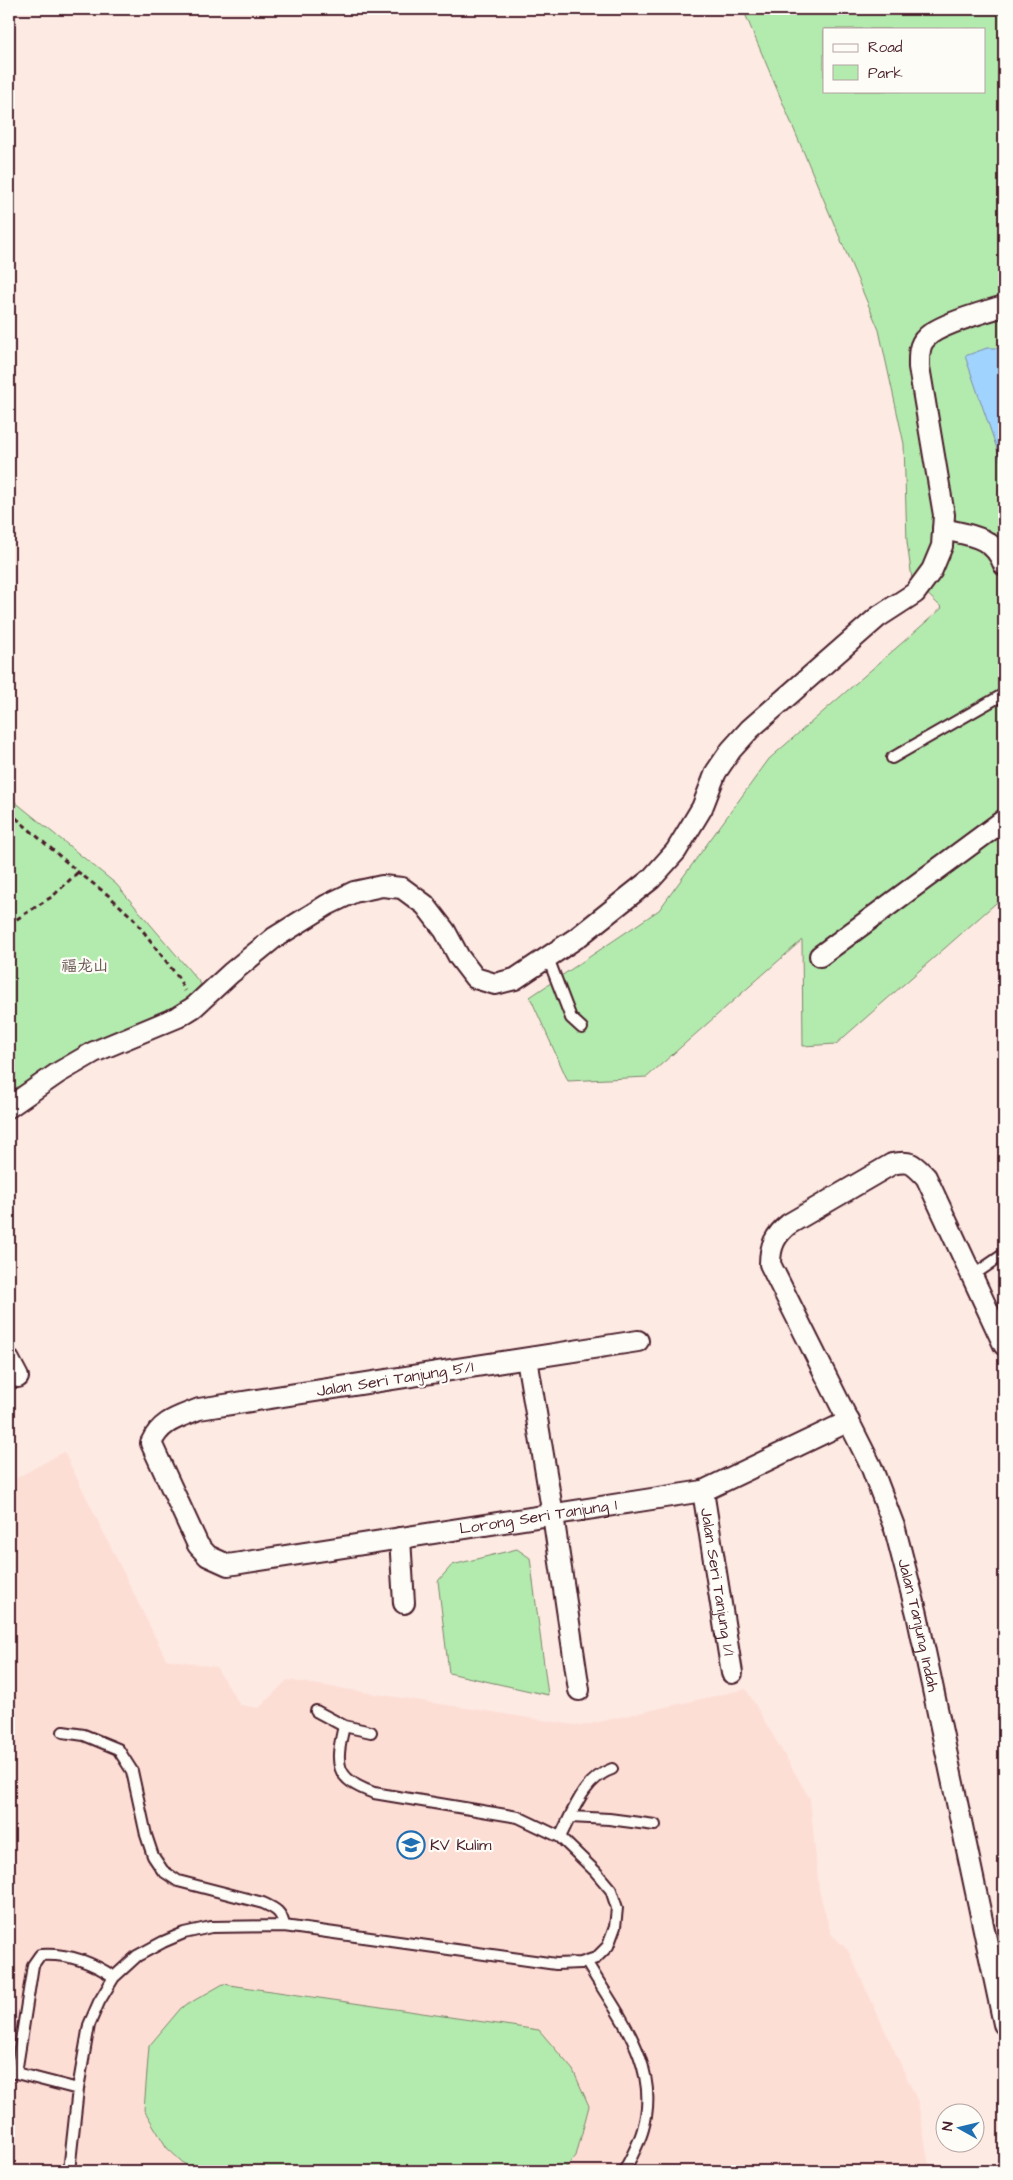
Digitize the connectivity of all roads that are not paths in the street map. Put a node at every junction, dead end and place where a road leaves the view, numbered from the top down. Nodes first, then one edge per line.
1 (1004, 306) edge
2 (943, 529) junction
3 (1004, 565) edge
4 (1004, 694) edge
5 (892, 758) dead end
6 (1004, 820) edge
7 (820, 956) dead end
8 (548, 958) junction
9 (582, 1028) dead end
10 (9, 1107) edge
11 (1004, 1254) edge
12 (972, 1276) junction
13 (638, 1341) dead end
14 (1004, 1345) edge
15 (527, 1359) junction
16 (848, 1421) junction
17 (703, 1491) junction
18 (553, 1515) junction
19 (400, 1538) junction
20 (212, 1559) joint
21 (404, 1603) dead end
22 (732, 1673) dead end
23 (579, 1690) dead end
24 (316, 1711) dead end
25 (344, 1726) junction
26 (63, 1732) dead end
27 (371, 1732) dead end
28 (612, 1768) dead end
29 (570, 1817) junction
30 (655, 1825) dead end
31 (560, 1837) junction
32 (284, 1926) junction
33 (586, 1962) junction
34 (114, 1977) junction
35 (1004, 2024) edge
36 (12, 2073) edge
37 (78, 2089) junction
38 (69, 2171) edge
39 (624, 2171) edge

1 - 2 street
2 - 3 street
2 - 8 street
4 - 5 lane
6 - 7 street
8 - 9 lane
8 - 10 street
11 - 12 lane
12 - 14 street
12 - 16 street, Jalan Tanjung Indah
13 - 15 street, Jalan Seri Tanjung 5/1
15 - 18 street
15 - 20 street, Jalan Seri Tanjung 5/1
16 - 17 street, Lorong Seri Tanjung 1
16 - 35 street, Jalan Tanjung Indah
17 - 18 street, Lorong Seri Tanjung 1
17 - 22 street, Jalan Seri Tanjung 1/1
18 - 19 street, Lorong Seri Tanjung 1
18 - 23 street
19 - 20 street, Lorong Seri Tanjung 1
19 - 21 street
24 - 25 lane
25 - 27 lane
25 - 31 lane
26 - 32 lane
28 - 29 lane
29 - 30 lane
29 - 31 lane
31 - 33 lane
32 - 33 lane
32 - 34 lane
33 - 39 lane
34 - 36 lane
34 - 37 lane
36 - 37 lane
37 - 38 lane

